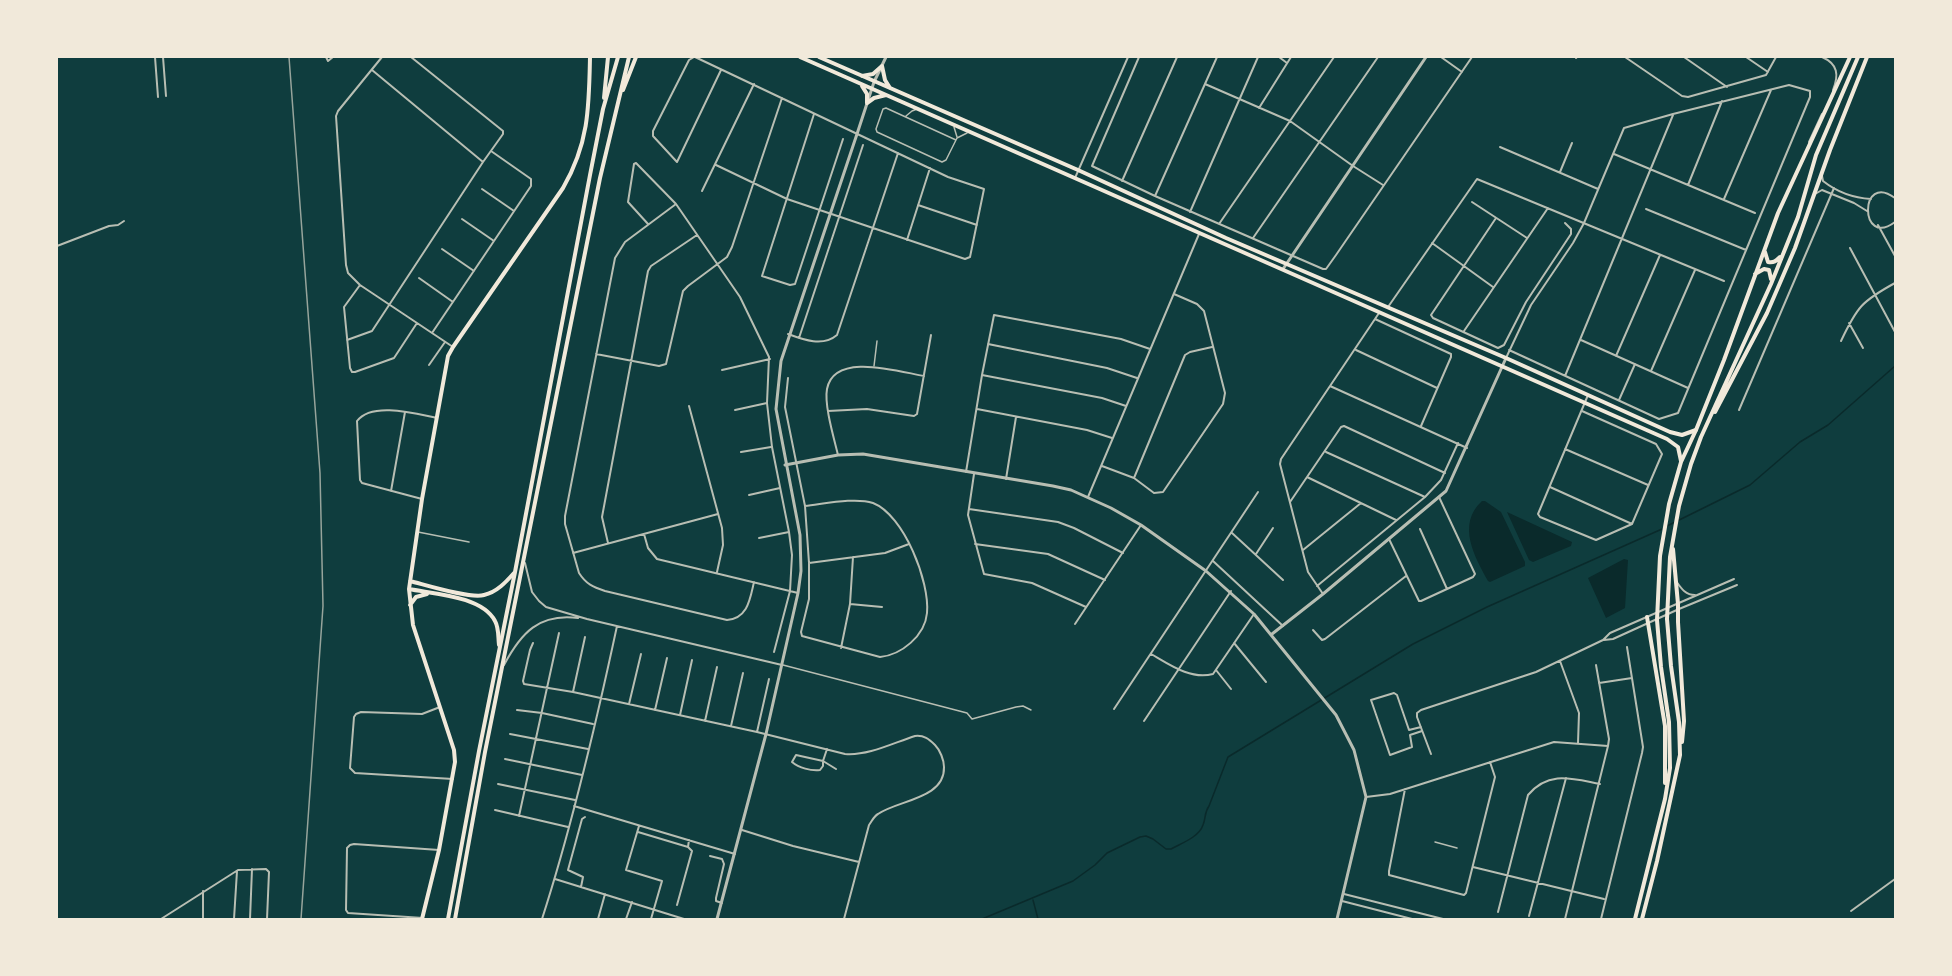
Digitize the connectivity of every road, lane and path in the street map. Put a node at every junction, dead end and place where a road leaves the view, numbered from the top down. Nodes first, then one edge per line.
1 (155, 57) edge
2 (163, 57) edge
3 (326, 57) edge
4 (333, 57) edge
5 (382, 57) edge
6 (411, 57) edge
7 (590, 57) edge
8 (608, 57) edge
9 (618, 57) edge
10 (629, 57) edge
11 (637, 57) edge
12 (695, 57) edge
13 (800, 57) edge
14 (819, 57) edge
15 (886, 57) edge
16 (1128, 57) edge
17 (1138, 57) edge
18 (1177, 57) edge
19 (1216, 57) edge
20 (1258, 57) edge
21 (1279, 57) edge
22 (1291, 57) edge
23 (1334, 57) edge
24 (1378, 57) edge
25 (1426, 57) edge
26 (1442, 57) edge
27 (1472, 57) edge
28 (1625, 57) edge
29 (1684, 57) edge
30 (1746, 57) edge
31 (1776, 57) edge
32 (1822, 57) edge
33 (1850, 57) edge
34 (1858, 57) edge
35 (1867, 57) edge
36 (1287, 63) junction
37 (882, 66) junction
38 (371, 69) junction
39 (722, 69) junction
40 (1462, 72) junction
41 (1768, 72) junction
42 (862, 76) junction
43 (874, 82) junction
44 (860, 83) junction
45 (754, 84) junction
46 (1205, 84) junction
47 (1727, 87) junction
48 (872, 88) junction
49 (891, 89) junction
50 (1771, 90) junction
51 (887, 95) junction
52 (166, 96) dead end
53 (158, 97) dead end
54 (782, 98) junction
55 (1240, 99) junction
56 (1722, 101) junction
57 (619, 102) junction
58 (867, 103) junction
59 (1259, 108) junction
60 (603, 109) junction
61 (917, 109) junction
62 (906, 111) junction
63 (814, 114) junction
64 (1673, 114) junction
65 (1290, 121) junction
66 (951, 124) junction
67 (969, 132) junction
68 (856, 134) junction
69 (843, 139) dead end
70 (956, 139) junction
71 (1319, 142) junction
72 (1572, 143) dead end
73 (863, 145) dead end
74 (1500, 147) dead end
75 (1807, 150) junction
76 (491, 151) junction
77 (898, 153) junction
78 (1613, 153) junction
79 (483, 162) junction
80 (716, 165) junction
81 (1353, 166) junction
82 (930, 168) junction
83 (1078, 170) junction
84 (1650, 170) junction
85 (1560, 172) junction
86 (1822, 173) junction
87 (1075, 177) junction
88 (1122, 181) junction
89 (754, 183) junction
90 (1383, 185) junction
91 (1688, 185) junction
92 (1834, 188) junction
93 (482, 189) dead end
94 (1599, 189) junction
95 (702, 191) dead end
96 (1831, 194) junction
97 (1814, 195) junction
98 (1155, 196) junction
99 (1895, 198) edge
100 (787, 199) junction
101 (1724, 199) junction
102 (1871, 199) junction
103 (1472, 202) dead end
104 (676, 204) junction
105 (918, 205) junction
106 (1548, 208) junction
107 (1646, 209) dead end
108 (820, 210) junction
109 (514, 211) junction
110 (1867, 211) junction
111 (1190, 212) junction
112 (829, 213) junction
113 (1755, 213) dead end
114 (838, 216) junction
115 (1496, 218) junction
116 (462, 219) dead end
117 (124, 221) dead end
118 (1895, 222) edge
119 (1565, 223) dead end
120 (1584, 223) junction
121 (648, 224) junction
122 (1219, 224) junction
123 (977, 225) junction
124 (1878, 225) junction
125 (1887, 226) junction
126 (873, 228) junction
127 (1199, 234) junction
128 (698, 235) junction
129 (1253, 238) junction
130 (1527, 238) junction
131 (1885, 238) junction
132 (1622, 239) junction
133 (907, 240) junction
134 (494, 241) junction
135 (1432, 243) junction
136 (57, 246) edge
137 (442, 249) dead end
138 (1764, 249) junction
139 (1850, 249) dead end
140 (1746, 250) junction
141 (1784, 252) junction
142 (1291, 255) junction
143 (1660, 255) junction
144 (1895, 256) edge
145 (1285, 263) junction
146 (717, 265) junction
147 (1463, 265) junction
148 (1695, 270) junction
149 (474, 271) junction
150 (1282, 271) junction
151 (1754, 275) junction
152 (419, 278) dead end
153 (1724, 281) dead end
154 (1895, 283) edge
155 (1771, 284) junction
156 (360, 285) junction
157 (1493, 287) junction
158 (1174, 294) junction
159 (1875, 294) junction
160 (453, 302) junction
161 (389, 304) junction
162 (1388, 308) junction
163 (1378, 313) junction
164 (1375, 320) junction
165 (417, 323) junction
166 (1849, 323) junction
167 (1464, 332) junction
168 (1895, 332) edge
169 (432, 333) junction
170 (788, 334) junction
171 (931, 335) dead end
172 (799, 338) junction
173 (347, 340) junction
174 (877, 340) dead end
175 (1580, 340) junction
176 (1841, 341) dead end
177 (446, 342) junction
178 (988, 344) junction
179 (453, 346) junction
180 (1212, 347) junction
181 (1863, 348) dead end
182 (1150, 349) junction
183 (1355, 350) junction
184 (1509, 350) junction
185 (596, 354) junction
186 (1616, 356) junction
187 (1506, 358) junction
188 (770, 359) junction
189 (631, 360) junction
190 (429, 364) dead end
191 (1635, 364) junction
192 (874, 367) junction
193 (1502, 367) junction
194 (722, 370) dead end
195 (1652, 371) junction
196 (982, 375) junction
197 (924, 376) junction
198 (1565, 376) junction
199 (788, 378) dead end
200 (1137, 378) junction
201 (1330, 386) junction
202 (1688, 387) junction
203 (1437, 388) junction
204 (1588, 395) junction
205 (1618, 400) junction
206 (767, 403) junction
207 (1585, 403) junction
208 (689, 406) dead end
209 (1126, 406) junction
210 (977, 409) junction
211 (735, 410) dead end
212 (1739, 410) dead end
213 (828, 411) junction
214 (1582, 411) junction
215 (405, 412) junction
216 (1016, 417) junction
217 (437, 418) junction
218 (1707, 425) junction
219 (1421, 426) junction
220 (1696, 430) junction
221 (1113, 438) junction
222 (1458, 443) junction
223 (772, 447) junction
224 (1467, 448) junction
225 (1566, 449) junction
226 (741, 452) dead end
227 (1325, 452) junction
228 (838, 455) junction
229 (795, 462) junction
230 (1681, 462) junction
231 (785, 465) junction
232 (1102, 466) junction
233 (966, 472) junction
234 (1445, 473) junction
235 (974, 474) junction
236 (1307, 477) junction
237 (1134, 478) junction
238 (1006, 479) junction
239 (1648, 485) junction
240 (1549, 487) junction
241 (780, 488) junction
242 (391, 491) junction
243 (1258, 492) dead end
244 (749, 495) dead end
245 (1088, 497) junction
246 (1425, 497) junction
247 (1439, 497) junction
248 (422, 499) junction
249 (1290, 502) junction
250 (1360, 503) junction
251 (805, 506) junction
252 (969, 509) junction
253 (718, 514) junction
254 (1396, 520) junction
255 (1632, 524) junction
256 (1141, 525) junction
257 (1273, 528) dead end
258 (1420, 529) dead end
259 (417, 532) junction
260 (789, 532) junction
261 (1232, 533) junction
262 (644, 534) junction
263 (759, 538) dead end
264 (1389, 539) junction
265 (470, 542) dead end
266 (1672, 542) junction
267 (608, 543) junction
268 (910, 544) junction
269 (975, 544) junction
270 (1303, 550) junction
271 (573, 553) junction
272 (1123, 553) junction
273 (1256, 554) junction
274 (853, 557) junction
275 (524, 559) junction
276 (1214, 561) junction
277 (809, 563) junction
278 (1206, 571) junction
279 (515, 572) junction
280 (717, 573) junction
281 (1406, 576) junction
282 (1734, 579) dead end
283 (1105, 580) junction
284 (1283, 580) dead end
285 (410, 581) junction
286 (1676, 581) junction
287 (754, 582) junction
288 (1737, 585) dead end
289 (1317, 586) junction
290 (409, 589) junction
291 (1447, 589) junction
292 (790, 591) junction
293 (1231, 591) junction
294 (798, 593) junction
295 (431, 594) junction
296 (1323, 594) junction
297 (1697, 595) junction
298 (850, 604) junction
299 (410, 605) junction
300 (1679, 606) junction
301 (1086, 607) junction
302 (882, 608) dead end
303 (1254, 614) junction
304 (587, 619) junction
305 (1648, 620) junction
306 (1075, 624) dead end
307 (617, 626) junction
308 (1283, 626) junction
309 (1313, 630) dead end
310 (559, 633) dead end
311 (1272, 634) junction
312 (585, 637) dead end
313 (1603, 640) junction
314 (533, 643) dead end
315 (1234, 643) junction
316 (499, 647) junction
317 (1627, 647) dead end
318 (841, 648) junction
319 (774, 652) dead end
320 (641, 654) dead end
321 (1152, 654) junction
322 (667, 658) dead end
323 (692, 660) dead end
324 (1560, 661) junction
325 (782, 665) junction
326 (1596, 665) dead end
327 (717, 667) dead end
328 (502, 670) junction
329 (1178, 670) junction
330 (1216, 670) junction
331 (743, 673) dead end
332 (1632, 678) junction
333 (769, 679) dead end
334 (1266, 682) dead end
335 (1599, 683) junction
336 (547, 687) junction
337 (1231, 689) dead end
338 (573, 692) junction
339 (602, 698) junction
340 (628, 704) junction
341 (440, 707) junction
342 (1114, 709) dead end
343 (517, 710) dead end
344 (655, 710) junction
345 (1031, 710) dead end
346 (542, 713) junction
347 (680, 716) junction
348 (705, 721) junction
349 (1144, 721) dead end
350 (594, 724) junction
351 (731, 726) junction
352 (1421, 729) junction
353 (757, 732) junction
354 (510, 734) dead end
355 (766, 734) junction
356 (536, 739) junction
357 (1578, 743) junction
358 (1608, 746) junction
359 (588, 749) junction
360 (826, 749) junction
361 (1431, 754) dead end
362 (1680, 755) junction
363 (505, 759) dead end
364 (823, 761) junction
365 (1491, 762) junction
366 (531, 763) junction
367 (836, 769) dead end
368 (582, 775) junction
369 (1566, 778) junction
370 (453, 779) junction
371 (498, 784) dead end
372 (1600, 784) junction
373 (525, 789) junction
374 (1406, 789) junction
375 (1366, 798) junction
376 (1665, 799) junction
377 (576, 800) junction
378 (574, 806) junction
379 (495, 810) dead end
380 (519, 816) junction
381 (585, 818) dead end
382 (639, 826) junction
383 (568, 827) junction
384 (742, 830) junction
385 (638, 832) dead end
386 (565, 838) junction
387 (575, 840) junction
388 (689, 840) junction
389 (1436, 842) dead end
390 (687, 847) junction
391 (1457, 848) dead end
392 (439, 850) junction
393 (735, 854) junction
394 (710, 856) dead end
395 (859, 862) junction
396 (1473, 867) junction
397 (252, 869) junction
398 (238, 870) junction
399 (1508, 875) junction
400 (555, 879) junction
401 (1895, 879) edge
402 (1539, 883) junction
403 (581, 887) junction
404 (203, 891) junction
405 (1572, 891) junction
406 (605, 894) junction
407 (1344, 894) junction
408 (1605, 899) junction
409 (1342, 901) junction
410 (632, 902) junction
411 (722, 903) junction
412 (677, 904) dead end
413 (654, 909) junction
414 (1851, 911) dead end
415 (1498, 912) dead end
416 (1529, 916) dead end
417 (161, 919) edge
418 (203, 919) edge
419 (234, 919) edge
420 (250, 919) edge
421 (267, 919) edge
422 (422, 919) edge
423 (448, 919) edge
424 (455, 919) edge
425 (542, 919) edge
426 (598, 919) edge
427 (626, 919) edge
428 (651, 919) edge
429 (683, 919) edge
430 (717, 919) edge
431 (844, 919) edge
432 (1337, 919) edge
433 (1412, 919) edge
434 (1443, 919) edge
435 (1565, 919) edge
436 (1601, 919) edge
437 (1635, 919) edge
438 (1642, 919) edge

1 - 53 street
2 - 52 street
3 - 4 street
5 - 38 street
6 - 76 street
7 - 179 main road
8 - 60 main road
9 - 60 main road
10 - 57 main road
11 - 57 main road
12 - 39 street
12 - 39 street
13 - 44 main road
14 - 42 main road
15 - 37 street
16 - 83 street
17 - 88 street
18 - 88 street
19 - 46 street
20 - 55 street
21 - 36 street
22 - 36 street
23 - 65 street
24 - 71 street
25 - 81 street
26 - 40 street
27 - 40 street
28 - 47 street
29 - 47 street
30 - 41 street
31 - 41 street
32 - 75 street
33 - 75 main road
34 - 141 main road
35 - 86 main road
36 - 59 street
37 - 42 main road
37 - 43 street
37 - 49 main road
38 - 79 street
38 - 156 street
39 - 45 street
40 - 90 street
41 - 47 street
42 - 43 main road
43 - 48 street
43 - 49 main road
44 - 48 main road
44 - 58 main road
45 - 54 street
45 - 80 street
46 - 55 street
46 - 98 street
48 - 51 main road
48 - 58 street
49 - 83 main road
50 - 56 street
50 - 101 street
50 - 140 street
51 - 58 main road
51 - 62 main road
54 - 63 street
54 - 89 street
55 - 59 street
55 - 111 street
56 - 64 street
56 - 91 street
57 - 275 main road
58 - 68 street
59 - 65 street
60 - 279 main road
61 - 62 main road
61 - 62 lane
61 - 66 main road
62 - 70 lane
62 - 70 lane
63 - 68 street
63 - 100 street
64 - 78 street
64 - 84 street
65 - 71 street
65 - 122 street
66 - 67 main road
66 - 70 lane
67 - 70 lane
67 - 87 main road
68 - 77 street
68 - 112 street
69 - 108 street
71 - 81 street
71 - 129 street
72 - 85 street
73 - 114 street
74 - 85 street
75 - 138 main road
76 - 79 street
76 - 109 street
77 - 82 street
77 - 126 street
78 - 84 street
78 - 94 street
79 - 161 street
80 - 89 street
80 - 95 street
81 - 90 street
81 - 142 street
82 - 105 street
82 - 123 street
83 - 87 street
83 - 145 main road
84 - 91 street
84 - 132 street
85 - 94 street
86 - 92 street
86 - 97 main road
87 - 127 main road
88 - 98 street
89 - 100 street
89 - 146 street
90 - 142 street
91 - 101 street
92 - 96 street
92 - 102 street
93 - 109 street
94 - 120 street
96 - 97 street
96 - 110 street
96 - 212 street
97 - 218 main road
98 - 111 street
99 - 102 street
100 - 108 street
100 - 108 street
101 - 113 street
102 - 110 street
103 - 115 street
104 - 121 street
104 - 121 street
104 - 128 street
105 - 123 street
105 - 133 street
106 - 120 street
106 - 130 street
106 - 135 street
107 - 140 street
108 - 112 street
109 - 134 street
110 - 124 street
111 - 122 street
112 - 114 street
112 - 170 street
114 - 126 street
114 - 172 street
115 - 130 street
115 - 147 street
116 - 134 street
117 - 136 street
118 - 125 street
119 - 167 street
120 - 132 street
120 - 184 street
121 - 185 street
122 - 129 street
123 - 133 street
124 - 125 street
124 - 131 street
125 - 131 street
126 - 133 street
126 - 172 street
127 - 150 main road
127 - 158 street
128 - 146 street
128 - 189 street
129 - 142 street
130 - 157 street
131 - 144 street
132 - 143 street
132 - 175 street
134 - 149 street
135 - 147 street
135 - 162 street
137 - 149 street
138 - 141 main road
138 - 151 main road
139 - 159 street
140 - 202 street
141 - 155 main road
142 - 145 street
143 - 148 street
143 - 186 street
145 - 150 street
145 - 162 main road
146 - 188 street
146 - 189 street
147 - 157 street
147 - 167 street
148 - 153 street
148 - 195 street
149 - 160 street
150 - 163 main road
151 - 155 main road
151 - 220 main road
152 - 160 street
154 - 159 street
155 - 218 main road
156 - 161 street
156 - 173 street
157 - 167 street
158 - 180 street
158 - 182 street
159 - 166 street
159 - 168 street
160 - 169 street
161 - 165 street
161 - 173 street
162 - 187 main road
163 - 164 street
163 - 193 main road
164 - 183 street
164 - 203 street
165 - 169 street
165 - 173 street
166 - 176 street
166 - 181 street
169 - 177 street
170 - 172 street
170 - 231 street
171 - 197 street
174 - 192 lane
175 - 186 street
175 - 198 street
177 - 179 street
177 - 190 street
178 - 182 street
178 - 196 street
178 - 200 street
179 - 217 main road
180 - 237 street
180 - 237 street
182 - 200 street
183 - 201 street
183 - 203 street
184 - 187 street
184 - 198 street
185 - 189 street
185 - 271 street
186 - 191 street
187 - 193 street
187 - 204 main road
188 - 194 street
188 - 206 street
189 - 267 street
191 - 195 street
191 - 205 street
192 - 197 street
192 - 213 street
193 - 207 main road
193 - 224 street
195 - 202 street
196 - 209 street
196 - 210 street
197 - 213 street
198 - 205 street
199 - 229 street
200 - 209 street
201 - 219 street
201 - 249 street
202 - 205 street
203 - 219 street
204 - 207 street
204 - 220 main road
206 - 211 street
206 - 223 street
207 - 214 street
207 - 230 main road
208 - 253 street
209 - 221 street
210 - 216 street
210 - 233 street
213 - 228 street
214 - 225 street
214 - 239 street
215 - 217 street
215 - 242 street
215 - 242 street
216 - 221 street
216 - 238 street
217 - 248 main road
218 - 266 main road
219 - 222 street
220 - 230 main road
221 - 232 street
222 - 224 street
222 - 234 street
223 - 226 street
223 - 241 street
224 - 247 street
225 - 239 street
225 - 240 street
227 - 234 street
227 - 236 street
227 - 246 street
228 - 229 street
228 - 233 street
229 - 231 street
229 - 251 street
230 - 376 main road
231 - 294 street
232 - 237 street
232 - 245 street
233 - 235 street
234 - 246 street
235 - 238 street
235 - 252 street
236 - 249 street
236 - 250 street
238 - 245 street
239 - 255 street
240 - 255 street
240 - 255 street
241 - 244 street
241 - 260 street
242 - 248 street
243 - 261 street
245 - 256 street
246 - 254 street
247 - 264 street
247 - 291 street
248 - 259 main road
249 - 270 street
250 - 254 street
250 - 270 street
251 - 268 street
251 - 277 street
252 - 269 street
252 - 272 street
253 - 262 street
253 - 280 street
254 - 289 street
256 - 272 street
256 - 278 street
257 - 273 street
258 - 291 street
259 - 265 lane
259 - 285 main road
260 - 263 street
260 - 292 street
261 - 273 street
261 - 276 street
262 - 267 street
262 - 280 street
264 - 281 street
264 - 296 street
266 - 286 main road
266 - 362 main road
267 - 271 street
268 - 274 street
268 - 318 street
269 - 283 street
269 - 301 street
270 - 289 street
271 - 287 street
272 - 283 street
273 - 284 street
274 - 277 street
274 - 298 street
275 - 304 street
275 - 328 main road
276 - 278 street
276 - 308 street
277 - 318 street
278 - 293 street
278 - 321 street
279 - 285 main road
279 - 316 main road
280 - 287 street
281 - 291 street
281 - 309 street
282 - 297 street
283 - 301 street
285 - 290 main road
286 - 297 street
286 - 300 main road
287 - 292 street
288 - 300 street
289 - 296 street
290 - 295 main road
290 - 299 main road
292 - 294 street
292 - 319 street
293 - 303 street
293 - 329 street
294 - 325 street
295 - 299 main road
295 - 316 main road
296 - 308 street
297 - 300 street
298 - 302 street
298 - 318 street
299 - 341 main road
300 - 305 street
300 - 362 main road
301 - 306 street
303 - 311 street
303 - 315 street
304 - 307 street
304 - 328 street
305 - 313 street
305 - 313 street
305 - 376 main road
307 - 325 street
307 - 339 street
308 - 311 street
310 - 336 street
311 - 375 street
312 - 338 street
313 - 324 street
314 - 336 street
315 - 330 street
315 - 334 street
316 - 423 main road
317 - 332 street
320 - 340 street
321 - 329 street
321 - 342 street
322 - 344 street
323 - 347 street
324 - 352 street
324 - 357 street
325 - 345 lane
325 - 355 street
326 - 335 street
327 - 348 street
328 - 424 main road
329 - 330 street
329 - 349 street
330 - 337 street
331 - 351 street
332 - 335 street
332 - 408 street
333 - 353 street
335 - 358 street
336 - 338 street
336 - 346 street
338 - 339 street
339 - 340 street
339 - 350 street
340 - 344 street
341 - 370 main road
341 - 370 street
343 - 346 street
344 - 347 street
346 - 350 street
346 - 356 street
347 - 348 street
348 - 351 street
350 - 359 street
351 - 353 street
352 - 352 street
352 - 361 street
353 - 355 street
354 - 356 street
355 - 360 street
355 - 384 street
356 - 359 street
356 - 366 street
357 - 358 street
357 - 365 street
358 - 372 street
359 - 368 street
360 - 364 street
360 - 395 street
362 - 438 main road
363 - 366 street
364 - 364 street
364 - 367 street
365 - 374 street
365 - 396 street
366 - 368 street
366 - 373 street
368 - 377 street
369 - 372 street
369 - 399 street
369 - 402 street
370 - 392 main road
371 - 373 street
372 - 405 street
373 - 377 street
373 - 380 street
374 - 375 street
374 - 396 street
375 - 407 street
376 - 437 main road
377 - 378 street
378 - 382 street
378 - 383 street
379 - 380 street
380 - 383 street
381 - 387 street
382 - 388 street
382 - 413 street
383 - 386 street
384 - 393 street
384 - 395 street
385 - 390 street
386 - 387 street
386 - 400 street
387 - 403 street
388 - 390 street
388 - 393 street
389 - 391 lane
390 - 412 street
392 - 422 main road
392 - 422 street
393 - 411 street
394 - 411 street
395 - 431 street
396 - 399 street
397 - 398 street
397 - 420 street
397 - 421 street
398 - 404 street
398 - 419 street
399 - 402 street
399 - 415 street
400 - 403 street
400 - 425 street
401 - 414 street
402 - 405 street
402 - 416 street
403 - 406 street
404 - 417 street
404 - 418 street
405 - 408 street
405 - 435 street
406 - 410 street
406 - 426 street
407 - 409 street
407 - 434 street
408 - 436 street
409 - 432 street
409 - 433 street
410 - 413 street
410 - 427 street
411 - 430 street
413 - 428 street
413 - 429 street

